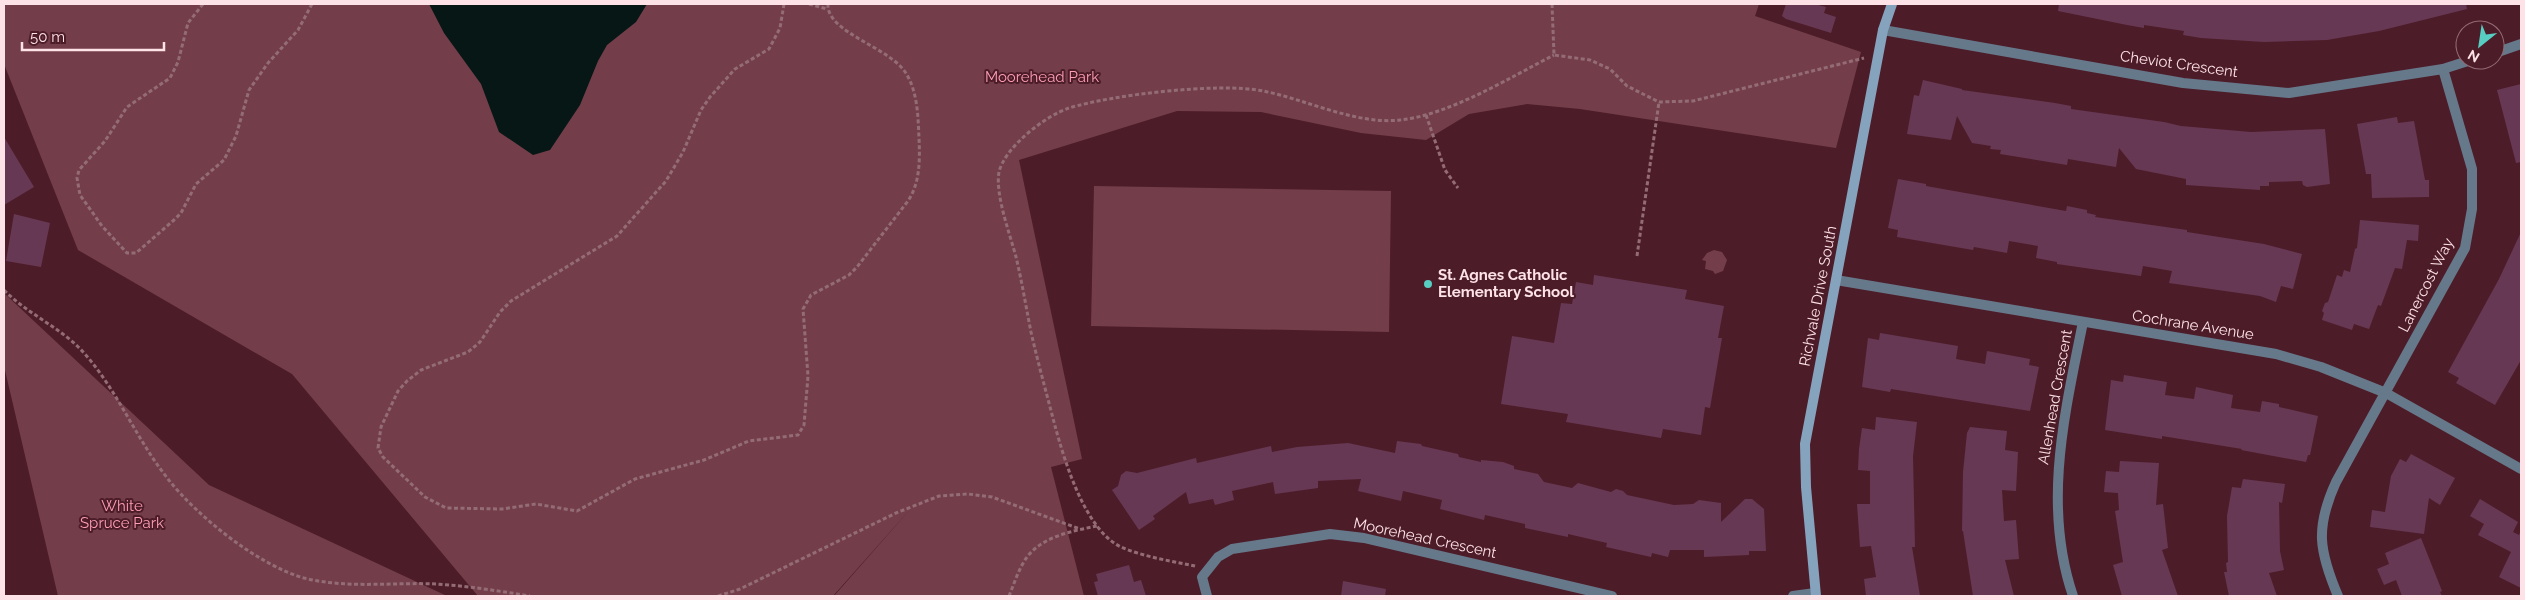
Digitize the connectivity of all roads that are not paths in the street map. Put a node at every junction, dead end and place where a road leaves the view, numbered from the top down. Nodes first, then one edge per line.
1 (1892, 4) edge
2 (1883, 30) junction
3 (2521, 44) edge
4 (2505, 50) edge
5 (2455, 65) edge
6 (2443, 69) junction
7 (1836, 280) junction
8 (2083, 322) junction
9 (2386, 392) junction
10 (2521, 469) edge
11 (1816, 594) edge
12 (1207, 596) edge
13 (1612, 596) edge
14 (1793, 596) edge
15 (2073, 596) edge
16 (2338, 596) edge

1 - 2 street, Richvale Drive South
2 - 6 street, Cheviot Crescent
2 - 7 street, Richvale Drive South
3 - 4 street
5 - 6 street, Cheviot Crescent
6 - 9 street, Lanercost Way
7 - 8 street, Cochrane Avenue
7 - 11 street, Richvale Drive South
8 - 9 street, Cochrane Avenue
8 - 15 street, Allenhead Crescent
9 - 10 street, Cochrane Avenue
9 - 16 street
11 - 14 street
12 - 13 street, Moorehead Crescent

